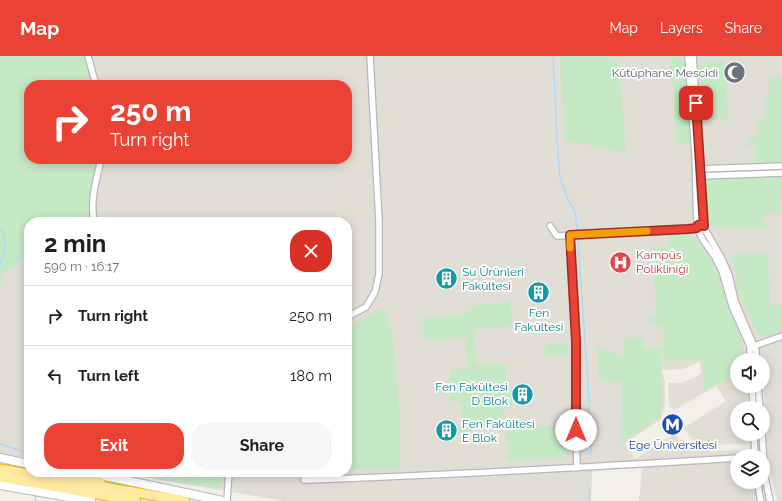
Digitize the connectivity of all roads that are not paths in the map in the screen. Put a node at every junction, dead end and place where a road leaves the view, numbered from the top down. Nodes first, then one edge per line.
1 (88, 56) edge
2 (370, 56) edge
3 (688, 56) edge
4 (693, 56) edge
5 (95, 80) edge
6 (100, 164) edge
7 (782, 166) edge
8 (698, 169) junction
9 (782, 173) edge
10 (698, 176) junction
11 (93, 217) edge
12 (550, 226) dead end
13 (700, 228) junction
14 (570, 235) junction
15 (352, 314) edge
16 (782, 336) edge
17 (752, 346) junction
18 (751, 353) edge
19 (756, 353) edge
20 (0, 458) edge
21 (730, 458) edge
22 (24, 463) edge
23 (577, 468) junction
24 (0, 469) edge
25 (24, 473) edge
26 (0, 477) edge
27 (46, 477) edge
28 (84, 477) edge
29 (110, 477) edge
30 (229, 477) edge
31 (305, 477) edge
32 (0, 485) edge
33 (759, 489) edge
34 (768, 489) edge
35 (148, 495) junction
36 (91, 501) edge
37 (136, 501) edge
38 (185, 501) edge
39 (223, 501) edge
40 (227, 501) edge
41 (761, 501) edge
42 (770, 501) edge

1 - 5 street
2 - 15 street
3 - 8 street
4 - 8 street
6 - 11 street
7 - 8 street
8 - 10 street
9 - 10 street
10 - 13 street
12 - 14 street
13 - 14 street
13 - 17 street
14 - 23 street
16 - 17 street
17 - 18 street
17 - 19 street
20 - 22 main road
21 - 23 street
23 - 31 street
24 - 25 highway
26 - 37 highway
27 - 35 highway
28 - 35 highway
29 - 39 main road
30 - 40 street
32 - 36 main road
33 - 41 street
34 - 42 street
35 - 38 highway

